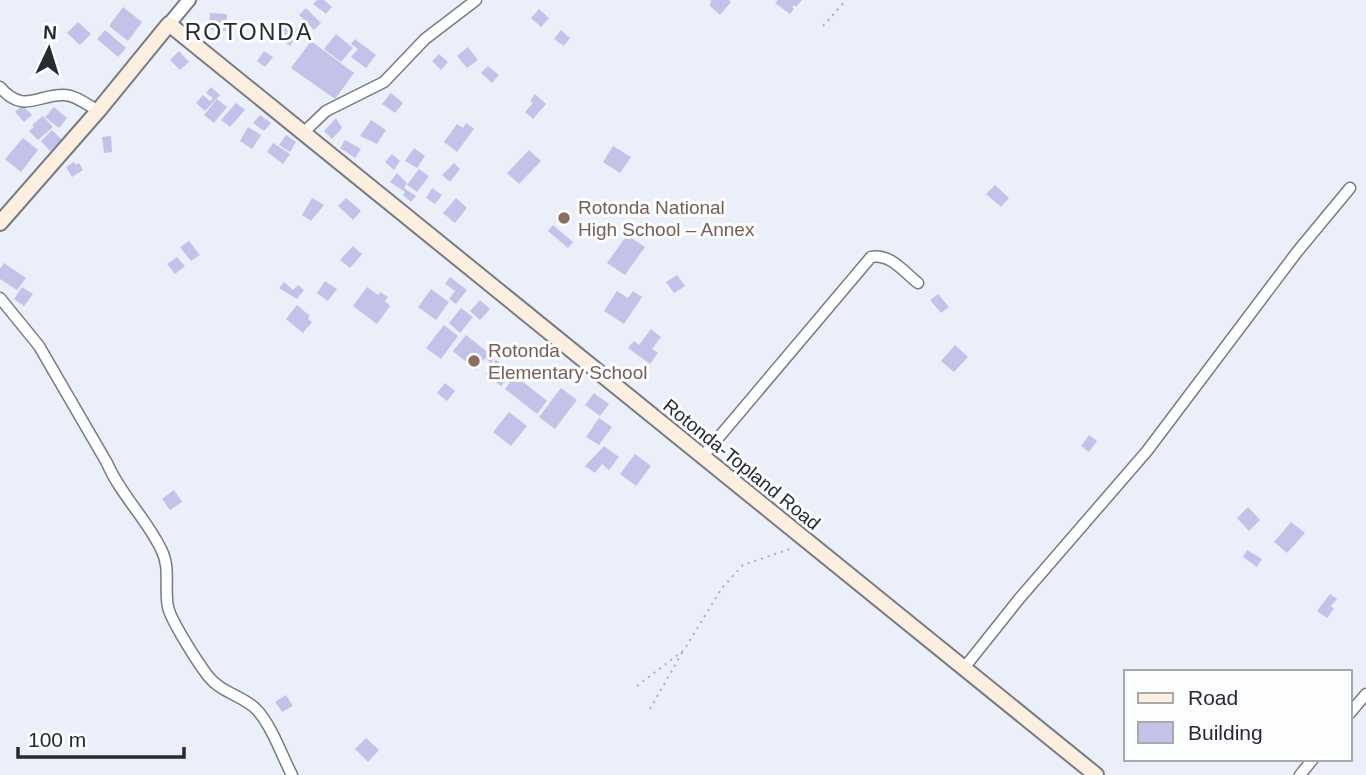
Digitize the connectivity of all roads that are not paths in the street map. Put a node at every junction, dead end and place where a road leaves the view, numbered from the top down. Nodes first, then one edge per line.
1 (189, 0) edge
2 (475, 0) edge
3 (169, 24) junction
4 (0, 87) edge
5 (98, 111) junction
6 (302, 135) junction
7 (1350, 188) dead end
8 (0, 223) edge
9 (918, 283) dead end
10 (0, 298) edge
11 (703, 456) junction
12 (964, 668) junction
13 (1366, 694) edge
14 (1352, 711) edge
15 (1311, 761) edge
16 (292, 775) edge
17 (1096, 775) edge
18 (1300, 775) edge

1 - 3 street
2 - 6 street
3 - 5 main road
3 - 6 main road, Rotonda-Topland Road
4 - 5 street
5 - 8 main road
6 - 11 main road, Rotonda-Topland Road
7 - 12 street
9 - 11 street
10 - 16 street
11 - 12 main road, Rotonda-Topland Road
12 - 17 main road, Rotonda-Topland Road
13 - 14 street
15 - 18 street

